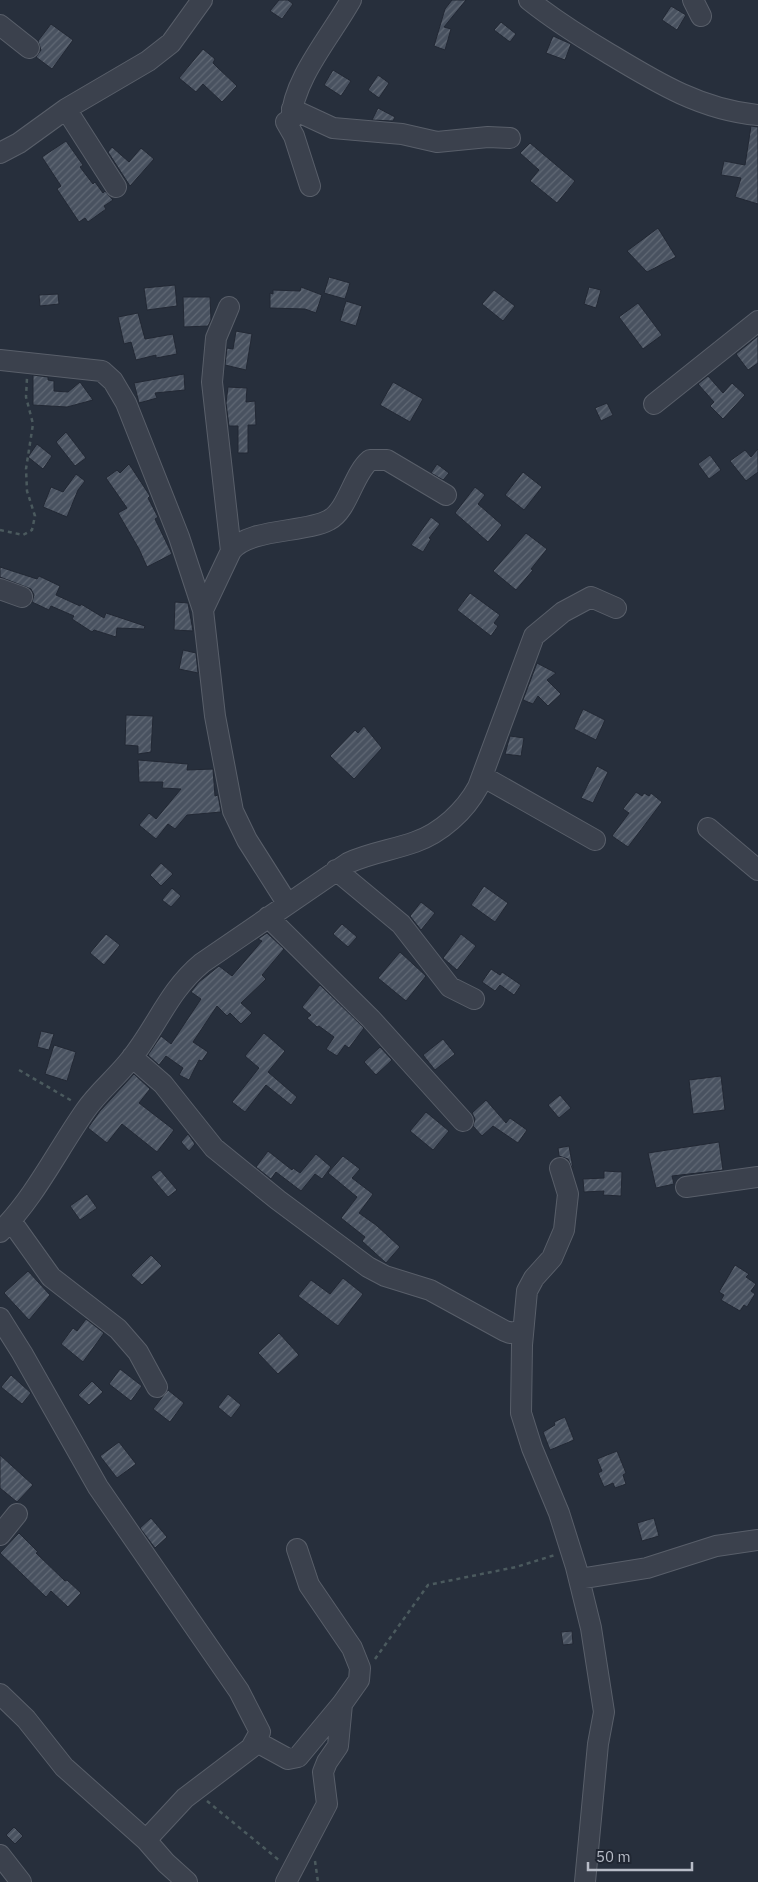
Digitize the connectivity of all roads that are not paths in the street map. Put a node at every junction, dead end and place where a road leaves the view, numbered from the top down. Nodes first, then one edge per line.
1 (202, 0) edge
2 (351, 0) edge
3 (529, 0) edge
4 (0, 25) edge
5 (29, 48) dead end
6 (66, 109) junction
7 (292, 109) junction
8 (758, 115) edge
9 (510, 138) dead end
10 (0, 153) edge
11 (310, 186) dead end
12 (116, 187) dead end
13 (229, 307) dead end
14 (758, 321) edge
15 (0, 360) edge
16 (654, 404) dead end
17 (446, 495) dead end
18 (231, 551) junction
19 (0, 589) edge
20 (22, 596) dead end
21 (616, 608) dead end
22 (203, 610) junction
23 (482, 776) junction
24 (708, 828) dead end
25 (595, 840) dead end
26 (336, 870) junction
27 (758, 870) edge
28 (288, 904) junction
29 (268, 917) junction
30 (474, 999) dead end
31 (132, 1057) junction
32 (463, 1121) dead end
33 (560, 1168) dead end
34 (758, 1177) edge
35 (686, 1187) dead end
36 (5, 1226) edge
37 (0, 1318) edge
38 (523, 1330) junction
39 (157, 1386) dead end
40 (17, 1514) dead end
41 (0, 1535) edge
42 (758, 1540) edge
43 (297, 1549) dead end
44 (579, 1579) junction
45 (0, 1694) edge
46 (342, 1704) junction
47 (257, 1742) junction
48 (146, 1840) junction
49 (0, 1855) edge
50 (289, 1876) edge
51 (21, 1882) edge
52 (187, 1882) edge
53 (585, 1882) edge

1 - 6 street
2 - 7 street
3 - 8 street
4 - 5 street
6 - 10 street
6 - 12 street
7 - 9 street
7 - 11 street
13 - 18 street
14 - 16 street
15 - 22 street
17 - 18 street
18 - 22 street
19 - 20 street
21 - 23 street
22 - 28 street
23 - 25 street
23 - 26 street
24 - 27 street
26 - 28 street
26 - 30 street
28 - 29 street
29 - 31 street
29 - 32 street
31 - 36 street
31 - 38 street
33 - 38 street
34 - 35 street
36 - 39 street
37 - 47 street
38 - 44 street
40 - 41 street
42 - 44 street
43 - 46 street
44 - 53 street
45 - 48 street
46 - 47 street
46 - 50 street
47 - 48 street
48 - 52 street
49 - 51 street

